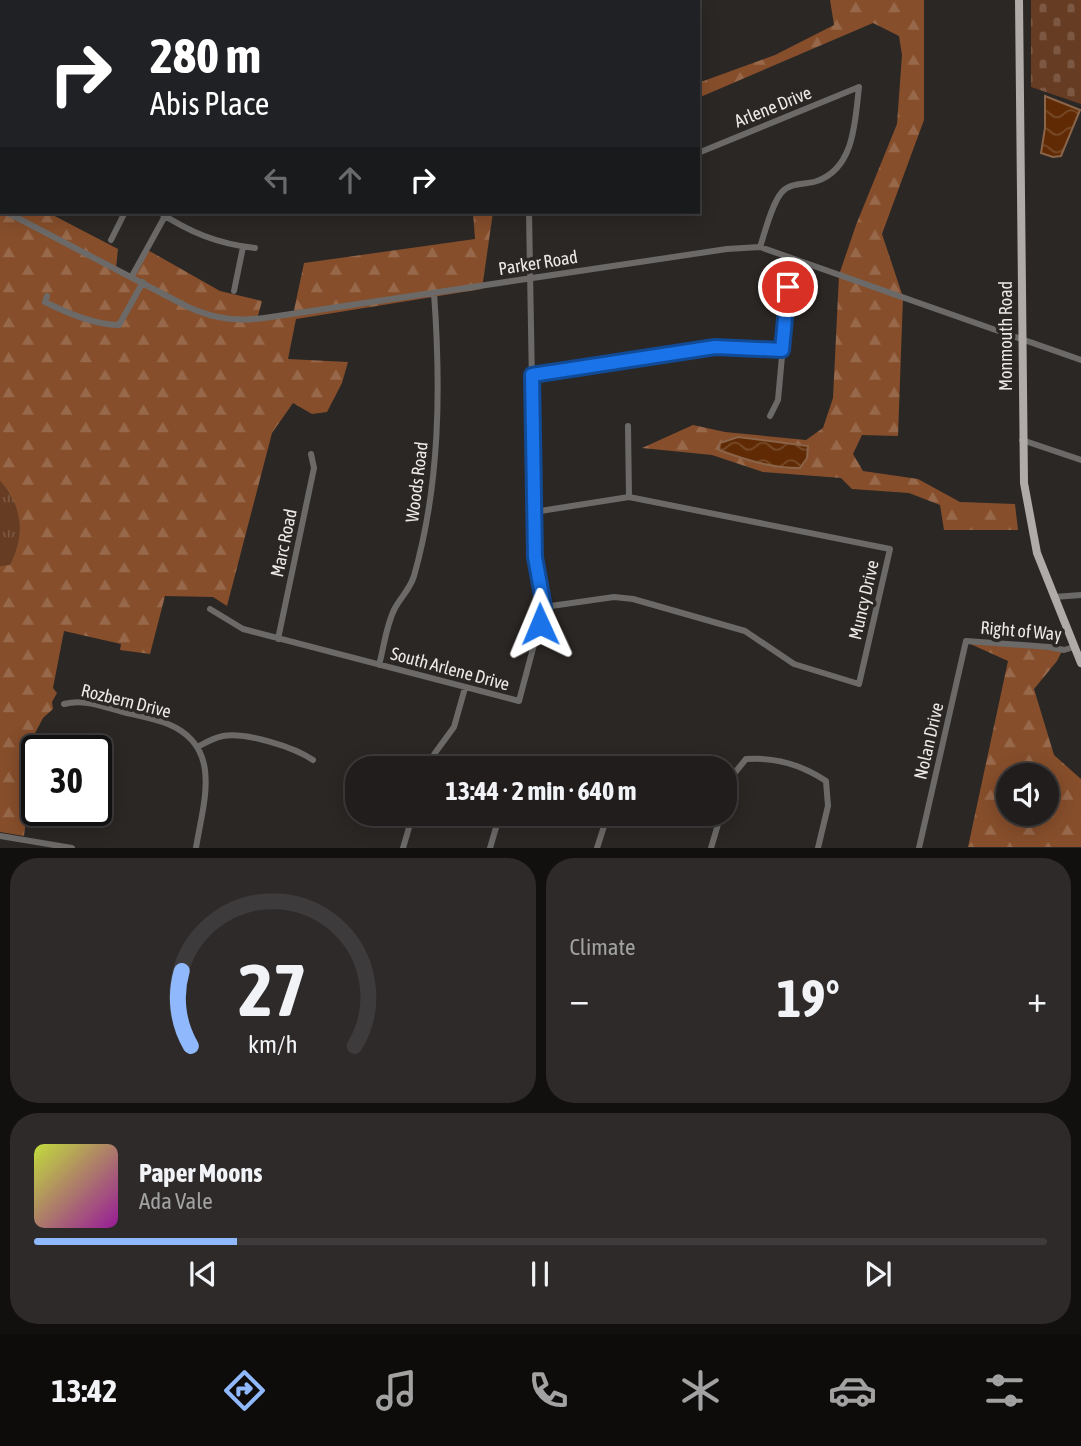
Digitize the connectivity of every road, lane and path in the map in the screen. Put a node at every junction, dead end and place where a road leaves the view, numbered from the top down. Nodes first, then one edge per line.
1 (1020, 0) edge
2 (700, 152) edge
3 (11, 214) edge
4 (124, 214) edge
5 (162, 214) edge
6 (528, 214) edge
7 (111, 240) dead end
8 (243, 247) junction
9 (760, 247) junction
10 (254, 248) dead end
11 (791, 258) junction
12 (132, 276) junction
13 (530, 278) junction
14 (143, 282) junction
15 (234, 291) dead end
16 (434, 293) junction
17 (47, 296) dead end
18 (1022, 339) junction
19 (782, 350) junction
20 (1081, 360) edge
21 (532, 375) junction
22 (770, 416) dead end
23 (628, 426) dead end
24 (1022, 440) junction
25 (311, 454) dead end
26 (1081, 460) edge
27 (629, 497) junction
28 (534, 512) junction
29 (897, 544) dead end
30 (890, 549) junction
31 (1081, 595) edge
32 (1054, 597) junction
33 (544, 607) junction
34 (210, 609) dead end
35 (278, 639) junction
36 (966, 641) joint
37 (1074, 647) junction
38 (1081, 663) edge
39 (379, 665) junction
40 (465, 688) junction
41 (519, 701) junction
42 (64, 704) dead end
43 (523, 708) dead end
44 (197, 747) junction
45 (741, 750) dead end
46 (433, 756) edge
47 (746, 759) junction
48 (313, 760) dead end
49 (737, 770) edge
50 (409, 826) edge
51 (496, 826) edge
52 (604, 826) edge
53 (717, 826) edge
54 (0, 836) edge
55 (72, 848) edge
56 (196, 848) edge
57 (402, 848) edge
58 (490, 848) edge
59 (597, 848) edge
60 (710, 848) edge
61 (818, 848) edge
62 (919, 848) edge

1 - 18 main road, Monmouth Road
2 - 9 street, Arlene Drive
3 - 12 street, Parker Road
4 - 7 street
5 - 8 street
5 - 12 street
6 - 13 street
8 - 10 street
8 - 15 street
9 - 11 street, Parker Road
9 - 13 street, Parker Road
11 - 18 street, Parker Road
11 - 19 street
12 - 14 street, Parker Road
13 - 16 street, Parker Road
13 - 21 street, South Arlene Drive
14 - 16 street, Parker Road
14 - 17 street
16 - 39 street, Woods Road
18 - 20 street, Parker Road
18 - 24 main road, Monmouth Road
19 - 21 street
19 - 22 street
21 - 28 street, South Arlene Drive
23 - 27 street
24 - 26 street
24 - 32 main road, Monmouth Road
25 - 35 street, Marc Road
27 - 28 street, Muncy Drive
27 - 30 street, Muncy Drive
28 - 33 street, South Arlene Drive
29 - 30 street
30 - 33 street, Muncy Drive
31 - 32 street
32 - 37 main road, Monmouth Road
33 - 41 street, South Arlene Drive
34 - 35 street, South Arlene Drive
35 - 39 street, South Arlene Drive
36 - 37 street, Right of Way
36 - 62 street, Nolan Drive
37 - 38 main road, Monmouth Road
39 - 40 street, South Arlene Drive
40 - 41 street, South Arlene Drive
40 - 46 street
41 - 43 street
42 - 44 street, Rozbern Drive
44 - 48 street
44 - 56 street
45 - 47 street
47 - 49 street
47 - 61 street
50 - 57 street
51 - 58 street
52 - 59 street
53 - 60 street
54 - 55 street

